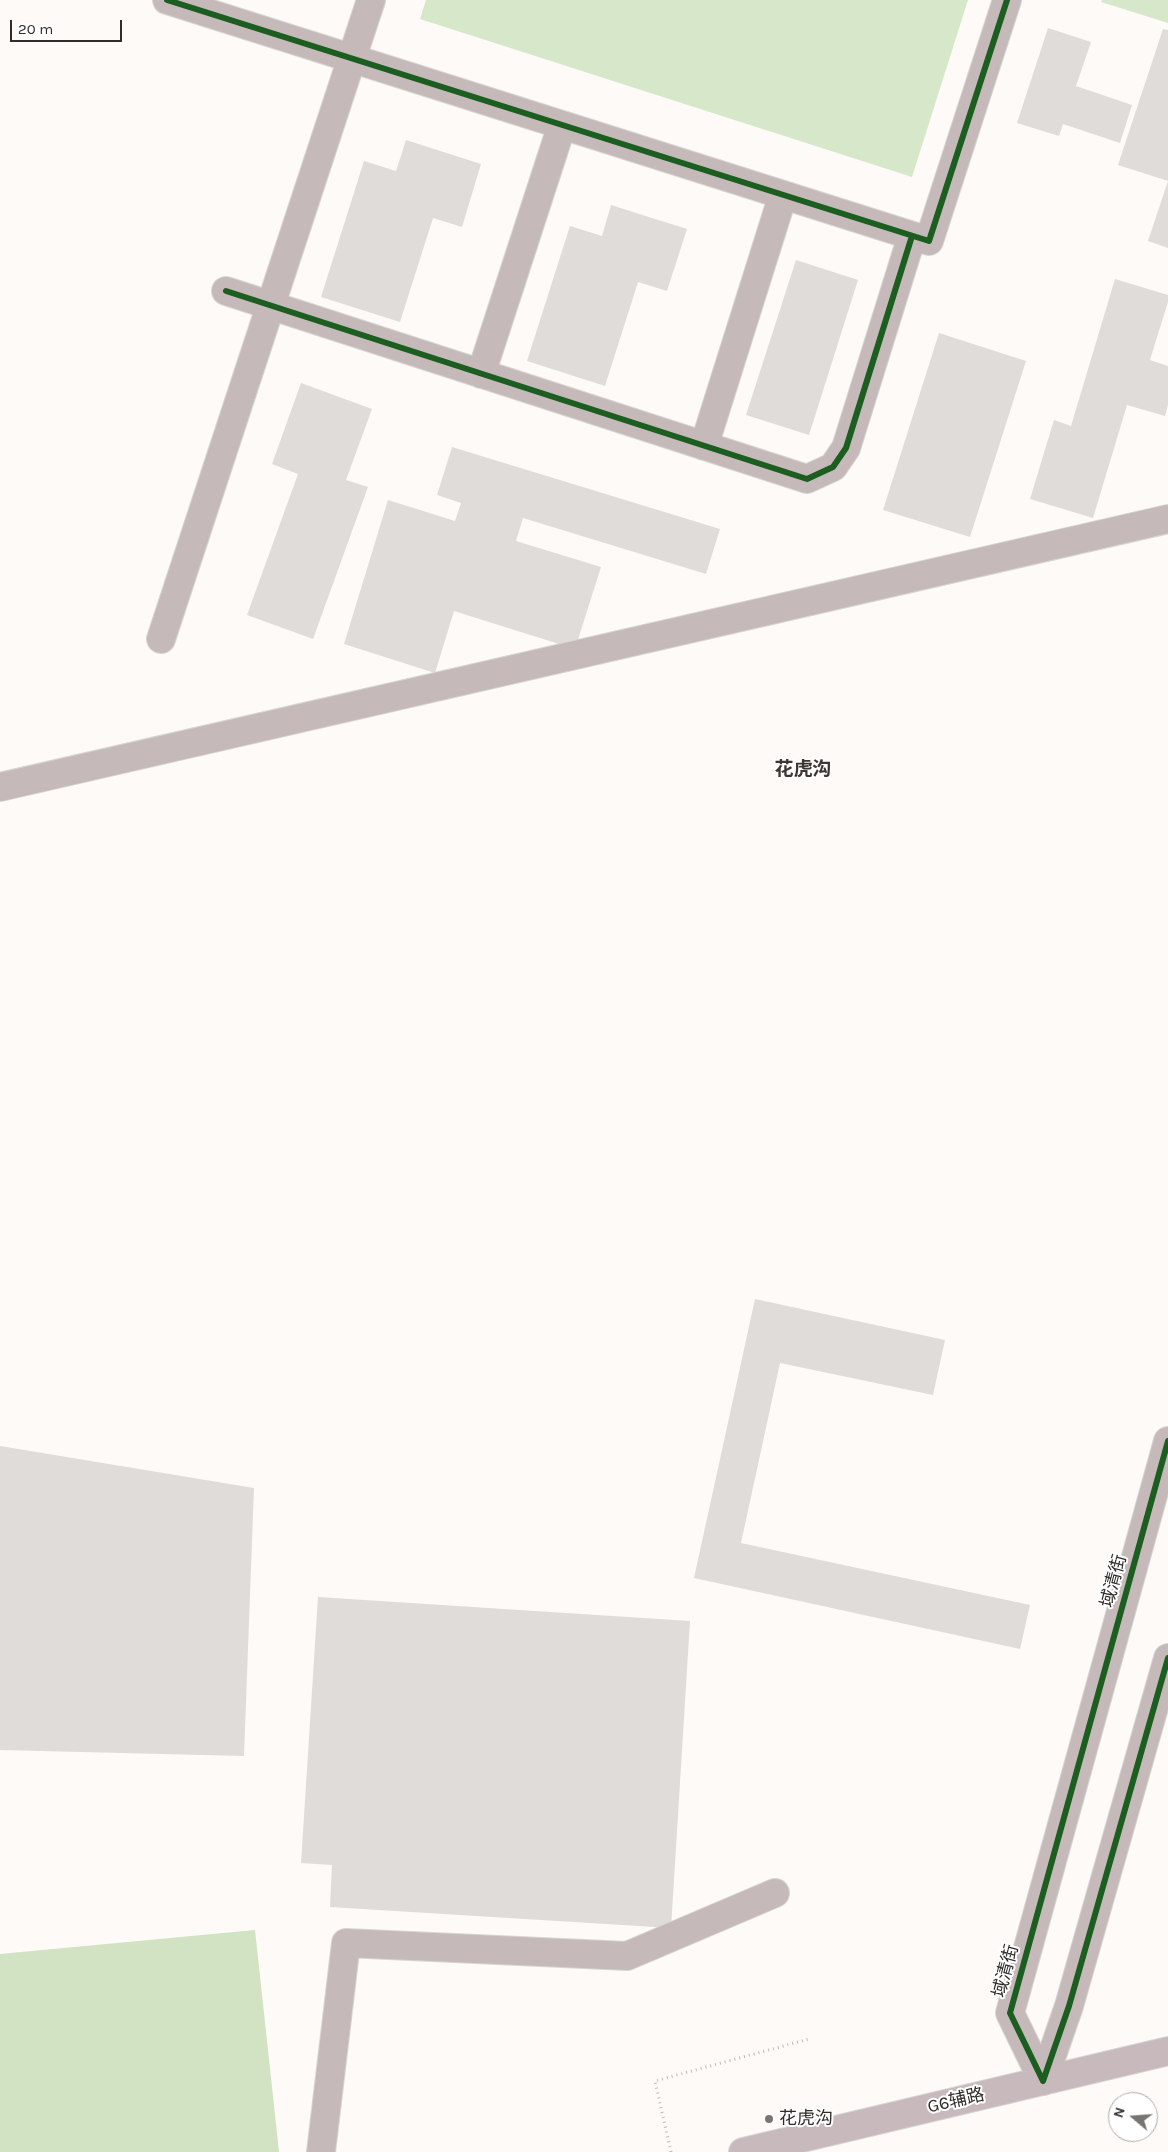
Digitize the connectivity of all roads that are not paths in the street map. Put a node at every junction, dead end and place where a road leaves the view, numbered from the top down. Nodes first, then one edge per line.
1 (167, 0) edge
2 (371, 0) edge
3 (1007, 0) edge
4 (352, 58) junction
5 (562, 125) junction
6 (783, 195) junction
7 (912, 236) junction
8 (226, 291) dead end
9 (270, 306) junction
10 (481, 374) junction
11 (704, 446) junction
12 (1168, 519) edge
13 (161, 639) dead end
14 (0, 787) edge
15 (1168, 1441) edge
16 (1168, 1658) edge
17 (774, 1893) dead end
18 (1168, 2051) edge
19 (1044, 2080) junction
20 (321, 2152) edge
21 (743, 2152) edge

1 - 4 street
2 - 4 street
3 - 7 street
4 - 5 street
4 - 9 street
5 - 6 street
5 - 10 street
6 - 7 street
6 - 11 street
7 - 11 street
8 - 9 street
9 - 10 street
9 - 13 street
10 - 11 street
12 - 14 street
15 - 19 street, 域清街
16 - 19 street
17 - 20 street
18 - 19 main road, G6辅路
19 - 21 main road, G6辅路

